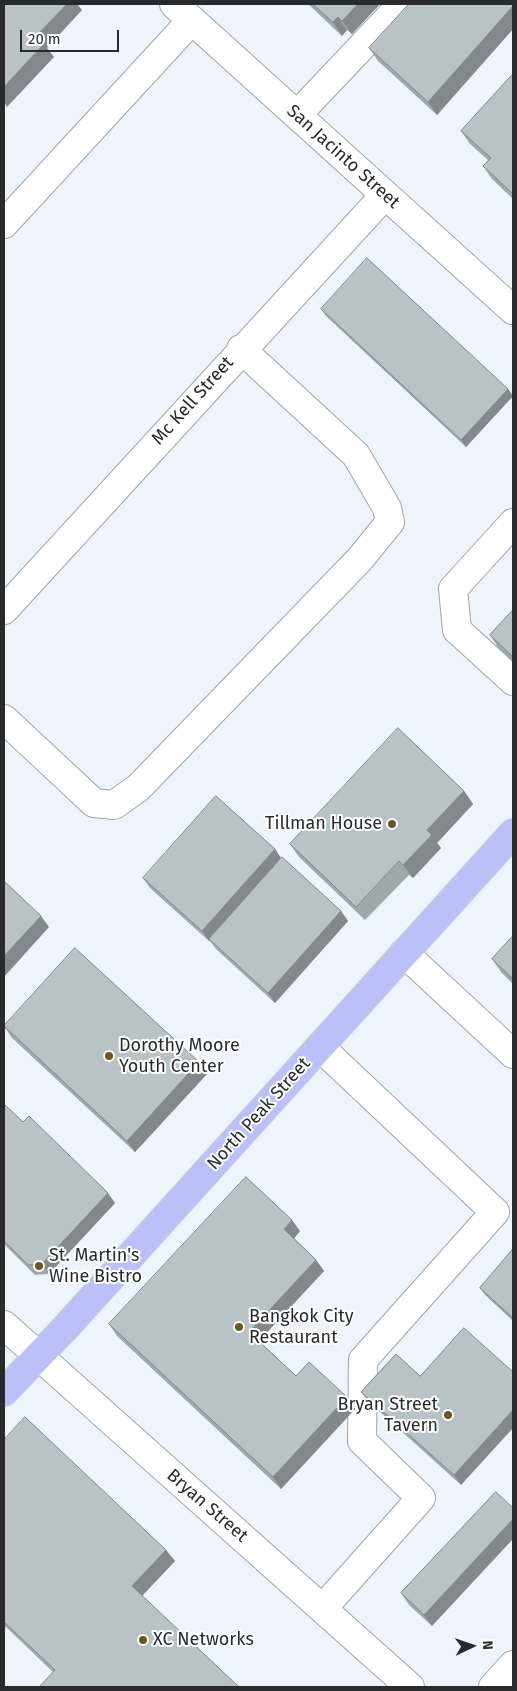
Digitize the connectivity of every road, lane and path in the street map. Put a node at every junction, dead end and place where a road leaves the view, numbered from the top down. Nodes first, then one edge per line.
1 (402, 4) edge
2 (183, 12) edge
3 (297, 115) junction
4 (384, 195) junction
5 (4, 224) edge
6 (513, 310) edge
7 (241, 350) junction
8 (513, 523) edge
9 (4, 610) edge
10 (513, 681) edge
11 (4, 719) edge
12 (513, 833) edge
13 (404, 953) junction
14 (320, 1047) junction
15 (513, 1054) edge
16 (4, 1325) edge
17 (37, 1356) junction
18 (4, 1392) edge
19 (323, 1608) junction
20 (513, 1665) edge
21 (410, 1687) edge
22 (493, 1687) edge

1 - 3 street
2 - 3 street, San Jacinto Street
2 - 5 street
3 - 4 street, San Jacinto Street
4 - 6 street, San Jacinto Street
4 - 7 street, Mc Kell Street
7 - 9 street, Mc Kell Street
7 - 11 street
8 - 10 street
12 - 13 main road, North Peak Street
13 - 14 main road, North Peak Street
13 - 15 street
14 - 17 main road, North Peak Street
14 - 19 street
16 - 17 street, Bryan Street
17 - 18 main road, North Peak Street
17 - 19 street, Bryan Street
19 - 21 street, Bryan Street
20 - 22 street

